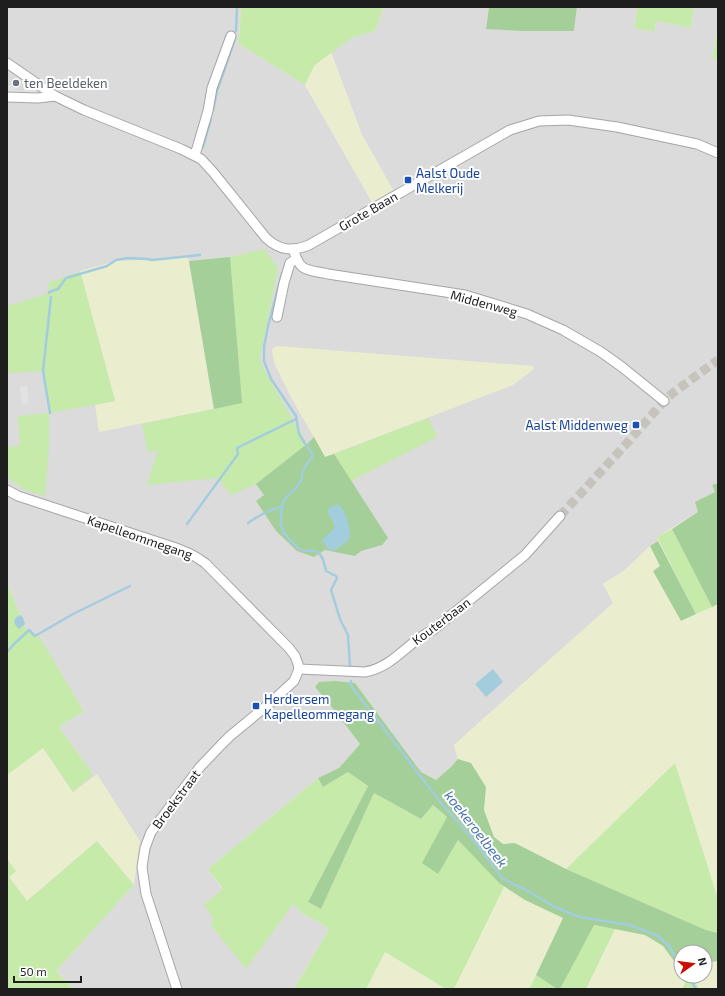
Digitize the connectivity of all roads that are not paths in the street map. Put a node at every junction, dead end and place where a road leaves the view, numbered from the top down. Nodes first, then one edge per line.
1 (230, 36) dead end
2 (7, 64) edge
3 (55, 96) junction
4 (7, 97) edge
5 (718, 153) edge
6 (195, 155) junction
7 (293, 249) junction
8 (296, 259) junction
9 (277, 316) dead end
10 (664, 401) dead end
11 (7, 490) edge
12 (560, 516) tunnel mouth
13 (298, 669) junction
14 (177, 989) edge

1 - 6 street
2 - 3 street, Grote Baan
3 - 4 street
3 - 6 street, Grote Baan
5 - 7 street, Grote Baan
6 - 7 street, Grote Baan
7 - 8 street
8 - 9 street
8 - 10 street, Middenweg
11 - 13 street, Kapelleommegang
12 - 13 street, Kouterbaan
13 - 14 street, Broekstraat

